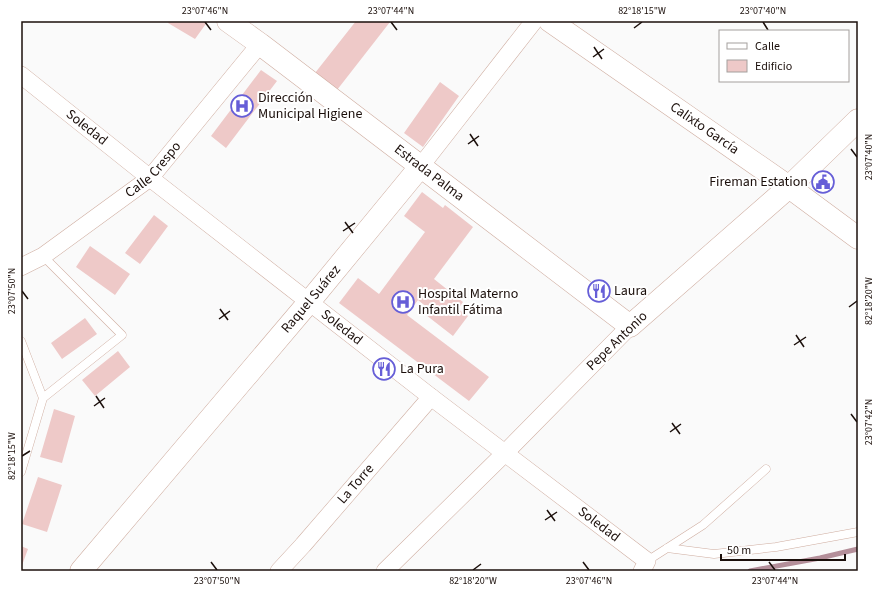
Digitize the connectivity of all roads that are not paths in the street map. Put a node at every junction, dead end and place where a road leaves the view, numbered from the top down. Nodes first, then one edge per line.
1 (228, 21) edge
2 (534, 21) edge
3 (550, 21) edge
4 (260, 44) junction
5 (21, 75) edge
6 (858, 120) edge
7 (420, 167) junction
8 (150, 178) junction
9 (789, 187) junction
10 (858, 238) edge
11 (43, 256) junction
12 (21, 267) edge
13 (309, 302) junction
14 (630, 326) junction
15 (21, 341) edge
16 (43, 398) junction
17 (431, 398) junction
18 (505, 453) junction
19 (766, 469) dead end
20 (21, 472) edge
21 (858, 532) edge
22 (667, 548) junction
23 (644, 566) edge
24 (81, 571) edge
25 (279, 571) edge
26 (385, 571) edge

1 - 4 street, Estrada Palma
2 - 7 street, Raquel Suárez
3 - 9 street, Calixto García
4 - 7 street, Estrada Palma
4 - 8 street, Calle Crespo
5 - 8 street, Soledad
6 - 9 street, Pepe Antonio
7 - 13 street, Raquel Suárez
7 - 14 street, Estrada Palma
8 - 11 street, Calle Crespo
8 - 13 street, Soledad
9 - 10 street, Calixto García
9 - 14 street, Pepe Antonio
11 - 12 street, Calle Crespo
11 - 16 lane
13 - 17 street, Soledad
13 - 24 street, Raquel Suárez
14 - 18 street, Pepe Antonio
15 - 16 lane
16 - 20 lane
17 - 18 street, Soledad
17 - 25 street, La Torre
18 - 23 street, Soledad
18 - 26 street, Pepe Antonio
19 - 22 lane
21 - 22 lane
22 - 23 lane

